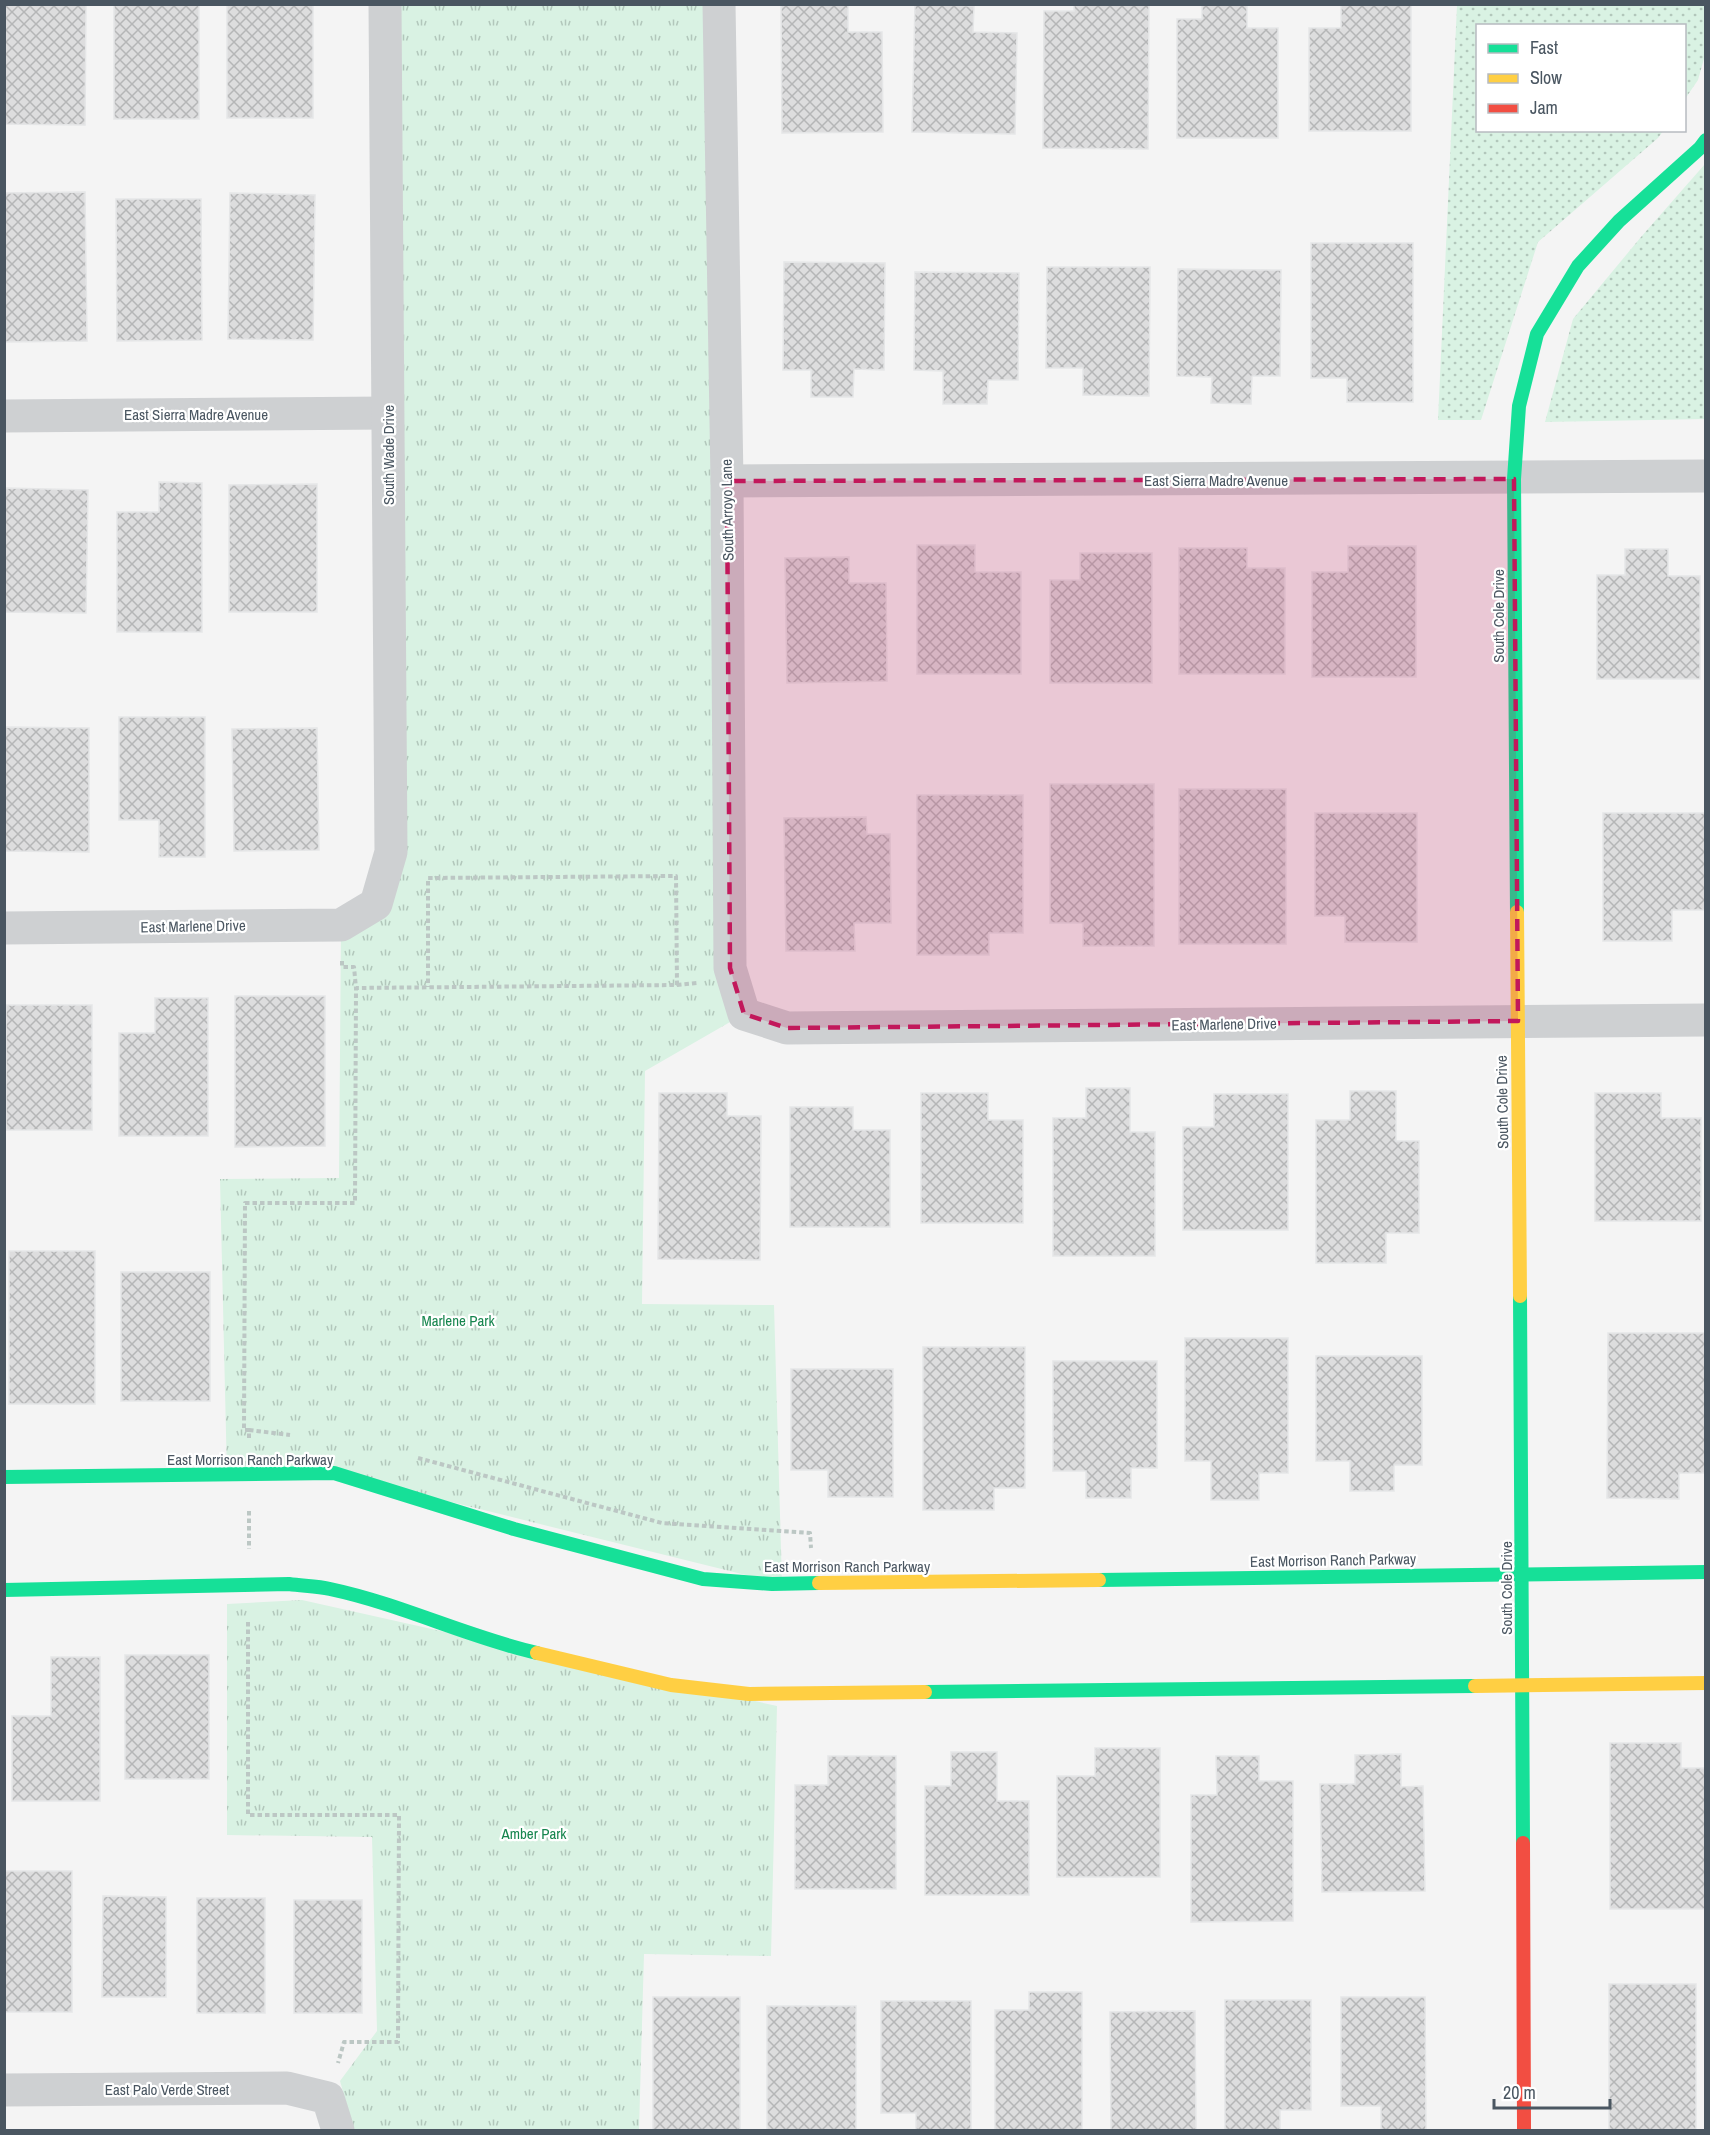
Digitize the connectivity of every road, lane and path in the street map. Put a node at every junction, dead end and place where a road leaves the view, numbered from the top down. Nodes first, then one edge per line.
1 (384, 4) edge
2 (719, 4) edge
3 (1706, 140) edge
4 (387, 413) junction
5 (4, 416) edge
6 (1706, 477) edge
7 (1514, 479) junction
8 (727, 481) junction
9 (341, 925) junction
10 (4, 928) edge
11 (428, 987) junction
12 (744, 1014) joint
13 (1706, 1020) edge
14 (1518, 1021) junction
15 (249, 1430) dead end
16 (293, 1435) dead end
17 (415, 1457) dead end
18 (4, 1477) edge
19 (1706, 1572) edge
20 (1523, 1575) junction
21 (813, 1584) junction
22 (4, 1590) edge
23 (1706, 1683) edge
24 (1523, 1685) junction
25 (4, 2090) edge
26 (338, 2130) edge
27 (1524, 2130) edge

1 - 4 street, South Wade Drive
2 - 8 street, South Arroyo Lane
3 - 7 street, South Cole Drive
4 - 5 street, East Sierra Madre Avenue
4 - 9 street, South Wade Drive
6 - 7 street, East Sierra Madre Avenue
7 - 8 street, East Sierra Madre Avenue
7 - 14 street, South Cole Drive
8 - 12 street, South Arroyo Lane
9 - 10 street, East Marlene Drive
9 - 11 path
11 - 11 path
12 - 14 street, East Marlene Drive
13 - 14 street, East Marlene Drive
14 - 20 street, South Cole Drive
15 - 16 path
17 - 21 path
18 - 21 street, East Morrison Ranch Parkway
19 - 20 street, East Morrison Ranch Parkway
20 - 21 street, East Morrison Ranch Parkway
20 - 24 street, South Cole Drive
22 - 24 street
23 - 24 street
24 - 27 street, South Cole Drive
25 - 26 street, East Palo Verde Street

